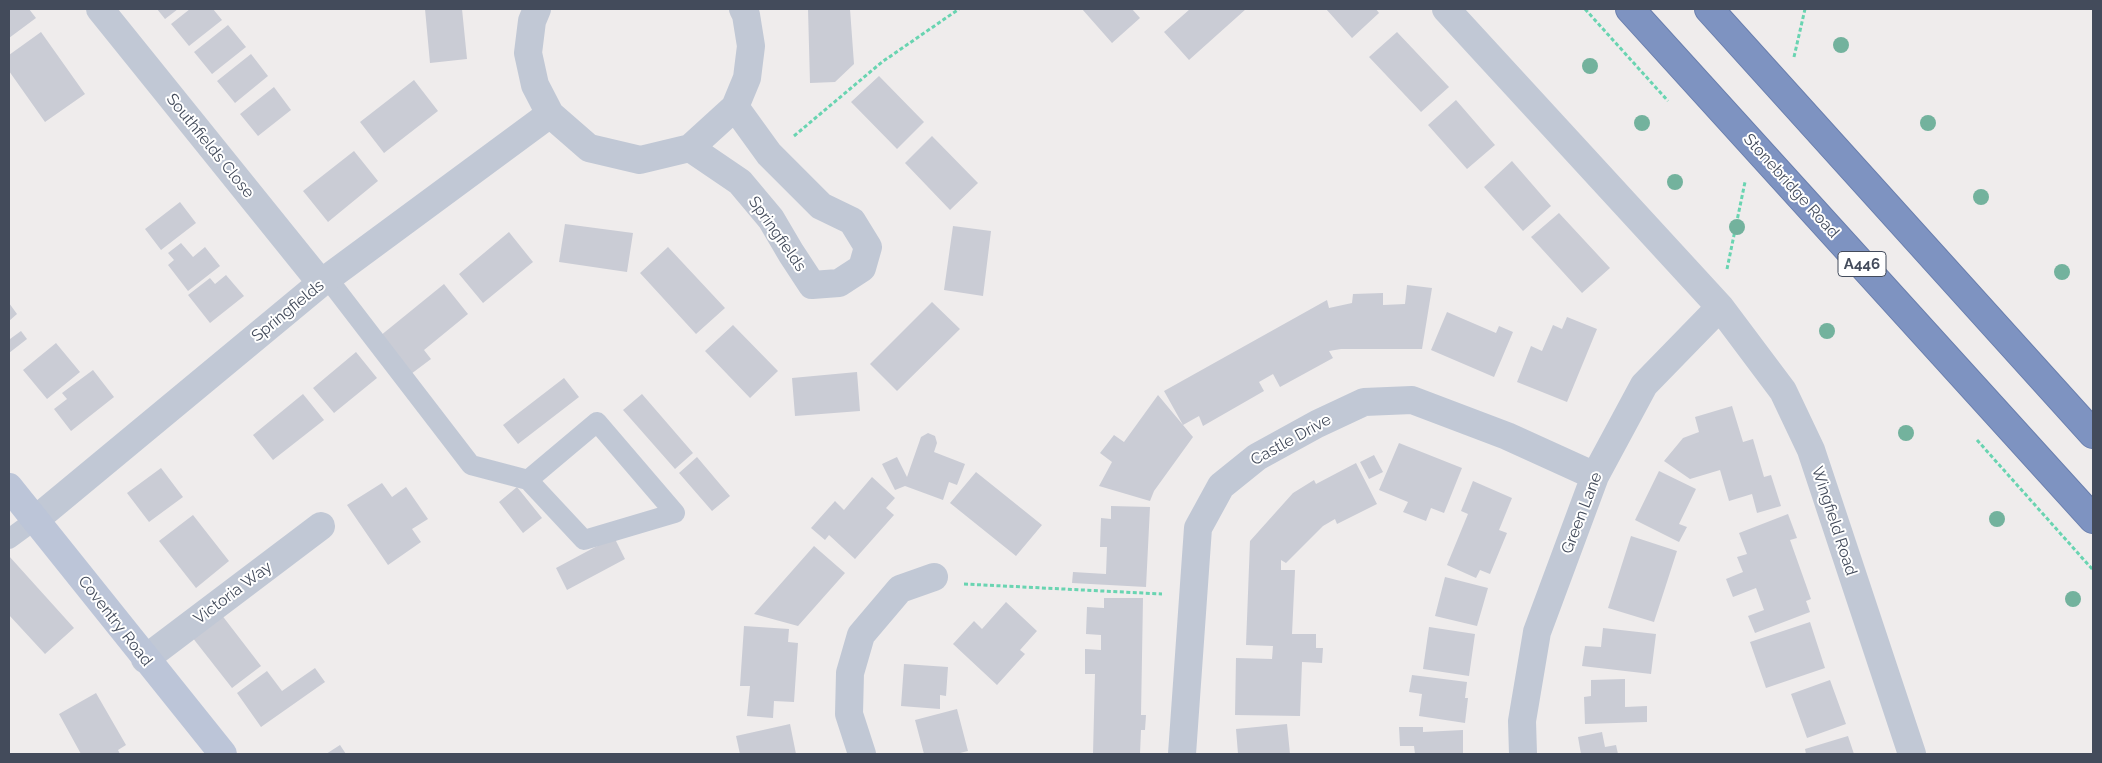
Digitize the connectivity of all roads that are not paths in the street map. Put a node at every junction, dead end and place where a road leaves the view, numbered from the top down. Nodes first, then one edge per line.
1 (100, 9) edge
2 (537, 9) edge
3 (743, 9) edge
4 (1446, 9) edge
5 (1630, 9) edge
6 (1709, 9) edge
7 (735, 107) junction
8 (550, 114) junction
9 (690, 148) junction
10 (324, 281) junction
11 (1720, 307) junction
12 (2093, 434) edge
13 (1595, 476) junction
14 (528, 480) junction
15 (9, 487) edge
16 (2093, 519) edge
17 (35, 520) junction
18 (321, 526) dead end
19 (9, 539) edge
20 (934, 578) road end
21 (145, 659) junction
22 (222, 754) edge
23 (862, 754) edge
24 (1182, 754) edge
25 (1523, 754) edge
26 (1912, 754) edge

1 - 10 street, Southfields Close
2 - 8 street
3 - 7 street
4 - 11 street
5 - 16 highway, Stonebridge Road / A446
6 - 12 highway
7 - 9 street
7 - 9 street, Springfields
8 - 9 street
8 - 10 street, Springfields
10 - 14 lane
10 - 17 street, Springfields
11 - 13 street, Green Lane
11 - 26 street, Wingfield Road
13 - 24 street, Castle Drive
13 - 25 street, Green Lane
14 - 14 lane
15 - 17 main road, Coventry Road
17 - 19 lane
17 - 21 main road, Coventry Road
18 - 21 street, Victoria Way
20 - 23 street
21 - 22 main road, Coventry Road

